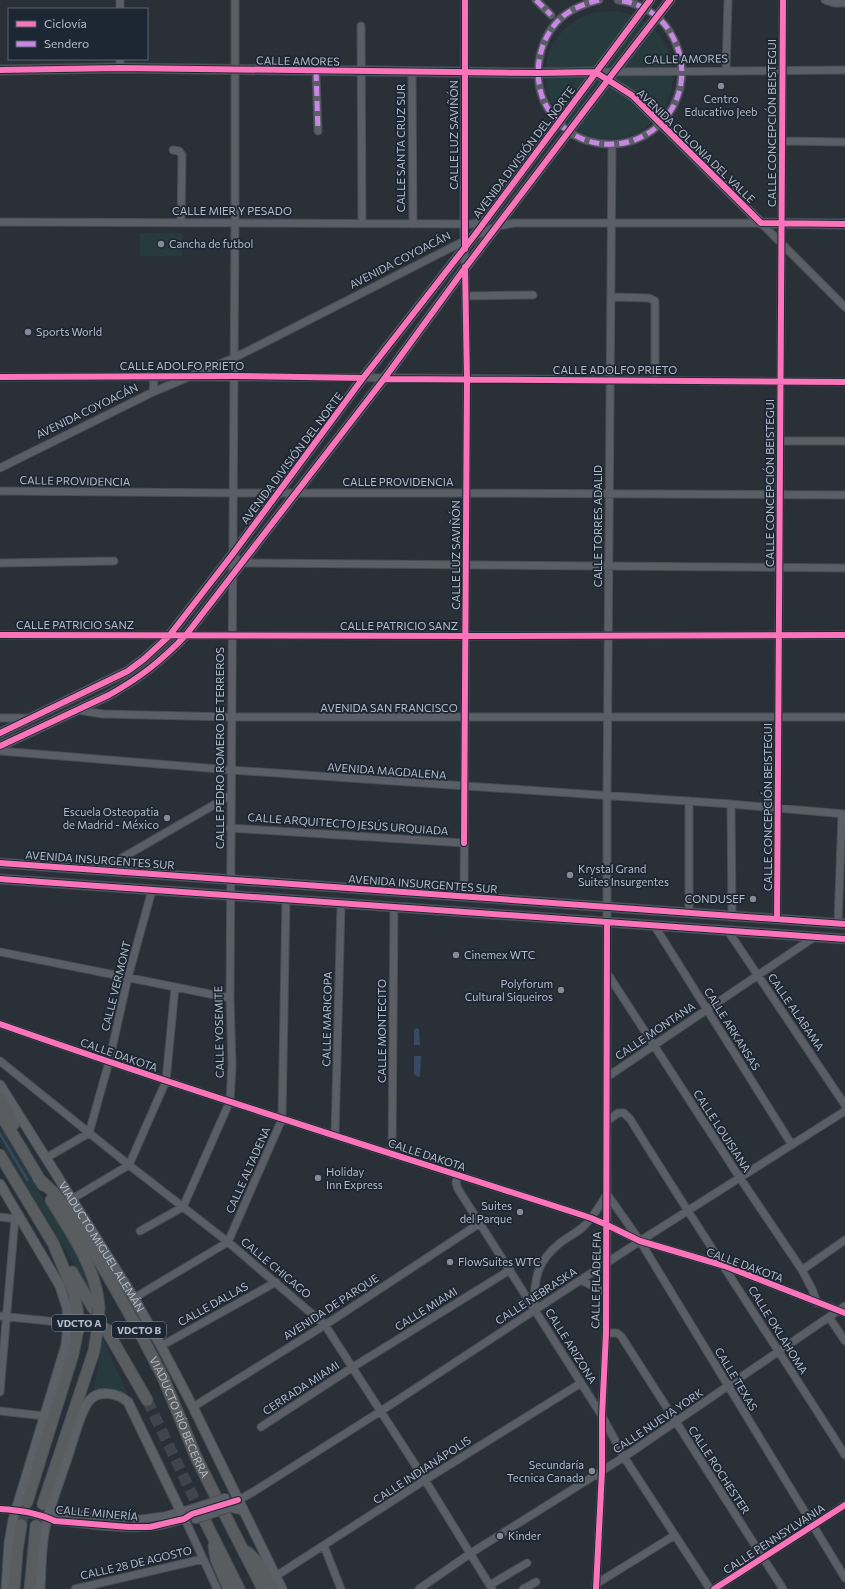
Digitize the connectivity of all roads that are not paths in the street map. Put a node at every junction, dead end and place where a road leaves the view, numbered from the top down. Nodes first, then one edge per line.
1 (235, 0) edge
2 (464, 0) edge
3 (536, 0) edge
4 (599, 0) edge
5 (618, 0) edge
6 (670, 0) edge
7 (728, 0) edge
8 (782, 0) edge
9 (825, 0) edge
10 (845, 3) edge
11 (647, 4) edge
12 (550, 15) dead end
13 (657, 17) junction
14 (361, 26) dead end
15 (120, 64) edge
16 (0, 70) edge
17 (235, 70) junction
18 (726, 70) junction
19 (782, 70) junction
20 (845, 70) edge
21 (316, 71) junction
22 (360, 71) junction
23 (682, 71) junction
24 (412, 72) junction
25 (595, 72) junction
26 (464, 73) junction
27 (538, 74) junction
28 (611, 76) junction
29 (558, 122) junction
30 (661, 124) junction
31 (318, 131) dead end
32 (569, 132) junction
33 (782, 141) junction
34 (845, 142) edge
35 (612, 145) junction
36 (173, 150) dead end
37 (485, 221) junction
38 (0, 222) edge
39 (182, 222) junction
40 (235, 222) junction
41 (362, 223) junction
42 (611, 223) junction
43 (761, 223) junction
44 (413, 224) junction
45 (464, 224) junction
46 (782, 224) junction
47 (845, 224) edge
48 (498, 226) junction
49 (474, 236) junction
50 (781, 243) junction
51 (465, 244) junction
52 (465, 268) junction
53 (533, 295) dead end
54 (466, 296) junction
55 (611, 297) junction
56 (845, 307) edge
57 (234, 358) junction
58 (149, 376) junction
59 (234, 376) junction
60 (0, 377) edge
61 (191, 377) junction
62 (363, 378) junction
63 (384, 379) junction
64 (468, 379) junction
65 (610, 380) junction
66 (655, 381) junction
67 (781, 382) junction
68 (845, 382) edge
69 (153, 392) junction
70 (780, 441) junction
71 (845, 441) edge
72 (0, 468) edge
73 (0, 491) edge
74 (232, 493) junction
75 (278, 493) junction
76 (295, 493) junction
77 (466, 493) junction
78 (780, 494) junction
79 (609, 495) junction
80 (845, 496) edge
81 (232, 555) junction
82 (114, 561) dead end
83 (0, 563) edge
84 (242, 563) junction
85 (466, 564) junction
86 (608, 565) junction
87 (780, 568) junction
88 (845, 568) edge
89 (232, 577) junction
90 (779, 634) junction
91 (0, 635) edge
92 (186, 635) junction
93 (608, 635) junction
94 (845, 635) edge
95 (169, 636) junction
96 (232, 636) junction
97 (465, 636) junction
98 (77, 710) junction
99 (608, 716) junction
100 (779, 716) junction
101 (231, 717) junction
102 (845, 717) edge
103 (0, 718) edge
104 (32, 718) junction
105 (465, 718) junction
106 (0, 733) edge
107 (0, 746) edge
108 (0, 751) edge
109 (231, 770) junction
110 (465, 787) junction
111 (231, 794) junction
112 (607, 796) junction
113 (689, 801) junction
114 (731, 804) junction
115 (778, 808) junction
116 (844, 814) edge
117 (230, 828) junction
118 (464, 843) junction
119 (0, 863) edge
120 (101, 870) junction
121 (0, 879) edge
122 (230, 880) junction
123 (152, 890) junction
124 (230, 895) junction
125 (464, 897) junction
126 (286, 899) junction
127 (341, 904) junction
128 (607, 907) junction
129 (394, 908) junction
130 (690, 913) junction
131 (732, 916) junction
132 (777, 919) junction
133 (607, 922) junction
134 (842, 923) edge
135 (654, 925) junction
136 (728, 930) junction
137 (816, 936) junction
138 (845, 938) edge
139 (0, 952) edge
140 (607, 972) junction
141 (759, 976) junction
142 (128, 977) junction
143 (175, 987) junction
144 (230, 998) junction
145 (707, 1010) junction
146 (0, 1024) edge
147 (654, 1046) junction
148 (0, 1061) edge
149 (109, 1062) junction
150 (607, 1077) junction
151 (166, 1082) junction
152 (0, 1086) edge
153 (0, 1098) edge
154 (230, 1101) junction
155 (845, 1105) edge
156 (845, 1111) edge
157 (0, 1113) edge
158 (282, 1119) junction
159 (607, 1121) junction
160 (89, 1133) junction
161 (335, 1136) junction
162 (18, 1142) junction
163 (792, 1145) junction
164 (392, 1154) junction
165 (0, 1155) edge
166 (46, 1158) junction
167 (129, 1165) junction
168 (0, 1170) edge
169 (457, 1175) junction
170 (740, 1178) junction
171 (39, 1179) junction
172 (0, 1184) edge
173 (607, 1194) junction
174 (72, 1199) junction
175 (183, 1207) junction
176 (32, 1210) junction
177 (688, 1212) junction
178 (0, 1217) edge
179 (591, 1218) junction
180 (18, 1219) junction
181 (480, 1223) junction
182 (607, 1225) junction
183 (140, 1231) dead end
184 (845, 1240) edge
185 (640, 1241) junction
186 (228, 1242) junction
187 (53, 1243) junction
188 (606, 1265) junction
189 (725, 1266) junction
190 (510, 1270) junction
191 (802, 1270) junction
192 (581, 1280) junction
193 (276, 1282) junction
194 (606, 1293) junction
195 (134, 1298) junction
196 (817, 1303) junction
197 (96, 1308) junction
198 (534, 1309) junction
199 (843, 1310) edge
200 (4, 1316) edge
201 (830, 1317) junction
202 (68, 1323) junction
203 (325, 1325) junction
204 (102, 1327) junction
205 (606, 1333) junction
206 (845, 1341) edge
207 (161, 1346) junction
208 (779, 1351) junction
209 (353, 1367) junction
210 (581, 1383) junction
211 (728, 1387) junction
212 (0, 1392) edge
213 (147, 1400) tunnel mouth
214 (76, 1404) junction
215 (193, 1407) junction
216 (0, 1411) edge
217 (381, 1411) junction
218 (44, 1416) junction
219 (602, 1416) junction
220 (80, 1420) junction
221 (676, 1423) junction
222 (261, 1427) dead end
223 (67, 1433) junction
224 (845, 1455) edge
225 (624, 1457) junction
226 (602, 1471) junction
227 (425, 1480) junction
228 (237, 1497) junction
229 (27, 1502) tunnel mouth
230 (225, 1503) junction
231 (43, 1504) dead end
232 (845, 1505) edge
233 (0, 1509) edge
234 (17, 1510) junction
235 (243, 1511) junction
236 (191, 1516) junction
237 (46, 1518) junction
238 (21, 1524) tunnel mouth
239 (36, 1526) dead end
240 (813, 1526) junction
241 (212, 1534) junction
242 (675, 1535) junction
243 (324, 1546) junction
244 (243, 1550) junction
245 (471, 1553) junction
246 (763, 1558) junction
247 (202, 1559) junction
248 (527, 1563) dead end
249 (276, 1576) junction
250 (845, 1578) edge
251 (536, 1582) dead end
252 (491, 1587) edge
253 (596, 1587) edge
254 (6, 1589) edge
255 (14, 1589) edge
256 (30, 1589) edge
257 (40, 1589) edge
258 (75, 1589) edge
259 (217, 1589) edge
260 (229, 1589) edge
261 (239, 1589) edge
262 (263, 1589) edge
263 (273, 1589) edge
264 (282, 1589) edge
265 (341, 1589) edge
266 (419, 1589) edge
267 (523, 1589) edge
268 (710, 1589) edge
269 (714, 1589) edge
270 (783, 1589) edge

1 - 17 street, CALLE PEDRO ROMERO DE TERREROS
2 - 26 street, CALLE LUZ SAVIÑÓN
3 - 12 street
4 - 27 street
5 - 11 street
6 - 13 main road
7 - 18 street
8 - 19 street, CALLE CONCEPCIÓN BEISTEGUI
9 - 10 street
11 - 13 street
11 - 25 main road, AVENIDA DIVISIÓN DEL NORTE
13 - 23 street
13 - 28 main road
14 - 22 street
15 - 16 main road, CALLE AMORES
15 - 17 main road, CALLE AMORES
17 - 21 main road, CALLE AMORES
17 - 40 street, CALLE PEDRO ROMERO DE TERREROS
18 - 19 street, CALLE AMORES
18 - 23 street, CALLE AMORES
19 - 20 street, CALLE AMORES
19 - 33 street, CALLE CONCEPCIÓN BEISTEGUI
21 - 22 main road, CALLE AMORES
21 - 31 street
22 - 24 main road, CALLE AMORES
22 - 41 street
23 - 28 street, CALLE AMORES
23 - 30 street
24 - 26 main road, CALLE AMORES
24 - 44 street, CALLE SANTA CRUZ SUR
25 - 27 main road, CALLE AMORES
25 - 28 main road, AVENIDA COLONIA DEL VALLE
25 - 29 main road, AVENIDA DIVISIÓN DEL NORTE
26 - 27 main road, CALLE AMORES
26 - 45 street, CALLE LUZ SAVIÑÓN
27 - 29 street
28 - 30 main road, AVENIDA COLONIA DEL VALLE
28 - 32 main road
29 - 32 street
29 - 37 main road, AVENIDA DIVISIÓN DEL NORTE
30 - 35 street
30 - 43 main road, AVENIDA COLONIA DEL VALLE
32 - 35 street
32 - 48 main road
33 - 34 street
33 - 46 street, CALLE CONCEPCIÓN BEISTEGUI
35 - 42 street, CALLE TORRES ADALID
36 - 39 street
37 - 45 street, CALLE MIER Y PESADO
37 - 49 main road, AVENIDA DIVISIÓN DEL NORTE
38 - 39 street, CALLE MIER Y PESADO
39 - 40 street, CALLE MIER Y PESADO
40 - 41 street, CALLE MIER Y PESADO
40 - 57 street, CALLE PEDRO ROMERO DE TERREROS
41 - 44 street, CALLE MIER Y PESADO
42 - 43 street
42 - 48 street
42 - 55 street, CALLE TORRES ADALID
43 - 46 main road
43 - 50 street, AVENIDA COLONIA DEL VALLE
44 - 45 street, CALLE MIER Y PESADO
45 - 49 street
45 - 51 street, CALLE LUZ SAVIÑÓN
46 - 47 main road
46 - 50 street, CALLE CONCEPCIÓN BEISTEGUI
48 - 49 street
48 - 52 main road
49 - 51 main road, AVENIDA DIVISIÓN DEL NORTE
50 - 56 street, AVENIDA COLONIA DEL VALLE
50 - 67 street, CALLE CONCEPCIÓN BEISTEGUI
51 - 52 street, CALLE LUZ SAVIÑÓN
51 - 57 street, AVENIDA COYOACÁN
51 - 62 main road, AVENIDA DIVISIÓN DEL NORTE
52 - 54 street, CALLE LUZ SAVIÑÓN
52 - 63 main road
53 - 54 street
54 - 64 street, CALLE LUZ SAVIÑÓN
55 - 65 street, CALLE TORRES ADALID
55 - 66 street
57 - 59 street, CALLE PEDRO ROMERO DE TERREROS
57 - 61 street, AVENIDA COYOACÁN
58 - 60 street, CALLE ADOLFO PRIETO
58 - 61 street, CALLE ADOLFO PRIETO
58 - 69 street
59 - 61 street, CALLE ADOLFO PRIETO
59 - 62 street, CALLE ADOLFO PRIETO
59 - 74 street, CALLE PEDRO ROMERO DE TERREROS
61 - 69 street, AVENIDA COYOACÁN
62 - 63 street, CALLE ADOLFO PRIETO
62 - 75 main road, AVENIDA DIVISIÓN DEL NORTE
63 - 64 street, CALLE ADOLFO PRIETO
63 - 76 main road
64 - 65 street, CALLE ADOLFO PRIETO
64 - 77 street, CALLE LUZ SAVIÑÓN
65 - 66 street, CALLE ADOLFO PRIETO
65 - 79 street, CALLE TORRES ADALID
66 - 67 street, CALLE ADOLFO PRIETO
67 - 68 street, CALLE ADOLFO PRIETO
67 - 70 street, CALLE CONCEPCIÓN BEISTEGUI
69 - 72 street, AVENIDA COYOACÁN
70 - 71 street
70 - 78 street, CALLE CONCEPCIÓN BEISTEGUI
73 - 74 street, CALLE PROVIDENCIA
74 - 75 street, CALLE PROVIDENCIA
74 - 81 street, CALLE PEDRO ROMERO DE TERREROS
75 - 76 street, CALLE PROVIDENCIA
75 - 81 main road, AVENIDA DIVISIÓN DEL NORTE
76 - 77 street, CALLE PROVIDENCIA
76 - 84 main road
77 - 79 street, CALLE PROVIDENCIA
77 - 85 street, CALLE LUZ SAVIÑÓN
78 - 79 street, CALLE PROVIDENCIA
78 - 80 street, CALLE PROVIDENCIA
78 - 87 street, CALLE CONCEPCIÓN BEISTEGUI
79 - 86 street, CALLE TORRES ADALID
81 - 84 street
81 - 89 street, CALLE PEDRO ROMERO DE TERREROS
81 - 95 main road, AVENIDA DIVISIÓN DEL NORTE
82 - 83 street
84 - 85 street
84 - 89 main road
85 - 86 street
85 - 97 street, CALLE LUZ SAVIÑÓN
86 - 87 street
86 - 93 street, CALLE TORRES ADALID
87 - 88 street
87 - 90 street, CALLE CONCEPCIÓN BEISTEGUI
89 - 92 main road
89 - 96 street, CALLE PEDRO ROMERO DE TERREROS
90 - 93 street, CALLE PATRICIO SANZ
90 - 94 street, CALLE PATRICIO SANZ
90 - 100 street, CALLE CONCEPCIÓN BEISTEGUI
91 - 95 street, CALLE PATRICIO SANZ
92 - 95 street, CALLE PATRICIO SANZ
92 - 96 street, CALLE PATRICIO SANZ
92 - 98 main road
93 - 97 street, CALLE PATRICIO SANZ
93 - 99 street, CALLE TORRES ADALID
95 - 104 main road, AVENIDA DIVISIÓN DEL NORTE
96 - 97 street, CALLE PATRICIO SANZ
96 - 101 street, CALLE PEDRO ROMERO DE TERREROS
97 - 105 street, CALLE LUZ SAVIÑÓN
98 - 101 street, AVENIDA SAN FRANCISCO
98 - 107 main road
99 - 100 street, AVENIDA SAN FRANCISCO
99 - 105 street, AVENIDA SAN FRANCISCO
99 - 112 street, CALLE TORRES ADALID
100 - 102 street, AVENIDA SAN FRANCISCO
100 - 115 street, CALLE CONCEPCIÓN BEISTEGUI
101 - 105 street, AVENIDA SAN FRANCISCO
101 - 109 street, CALLE PEDRO ROMERO DE TERREROS
103 - 104 street
104 - 106 main road, AVENIDA DIVISIÓN DEL NORTE
105 - 110 street, CALLE LUZ SAVIÑÓN
108 - 109 street, AVENIDA MAGDALENA
109 - 110 street, AVENIDA MAGDALENA
109 - 111 street, CALLE PEDRO ROMERO DE TERREROS
110 - 112 street, AVENIDA MAGDALENA
110 - 118 street, CALLE LUZ SAVIÑÓN
111 - 117 street, CALLE PEDRO ROMERO DE TERREROS
111 - 120 street
112 - 113 street, AVENIDA MAGDALENA
112 - 128 street, CALLE TORRES ADALID
113 - 114 street, AVENIDA MAGDALENA
113 - 130 street
114 - 115 street, AVENIDA MAGDALENA
114 - 131 street
115 - 116 street, AVENIDA MAGDALENA
115 - 132 street, CALLE CONCEPCIÓN BEISTEGUI
116 - 134 street
117 - 118 street, CALLE ARQUITECTO JESÚS URQUIADA
117 - 122 street, CALLE PEDRO ROMERO DE TERREROS
118 - 125 street, CALLE LUZ SAVIÑÓN
119 - 120 main road, AVENIDA INSURGENTES SUR
120 - 122 main road, AVENIDA INSURGENTES SUR
121 - 123 main road
122 - 124 street, CALLE PEDRO ROMERO DE TERREROS
122 - 125 main road, AVENIDA INSURGENTES SUR
123 - 124 main road
123 - 142 street, CALLE VERMONT
124 - 126 main road
124 - 144 street, CALLE YOSEMITE
125 - 128 main road, AVENIDA INSURGENTES SUR
126 - 127 main road
126 - 158 street, CALLE ALTADENA
127 - 129 main road
127 - 161 street, CALLE MARICOPA
128 - 130 main road, AVENIDA INSURGENTES SUR
128 - 133 street, CALLE FILADELFIA
129 - 133 main road
129 - 164 street, CALLE MONTECITO
130 - 131 main road, AVENIDA INSURGENTES SUR
131 - 132 main road, AVENIDA INSURGENTES SUR
132 - 134 main road, AVENIDA INSURGENTES SUR
133 - 135 main road
133 - 140 street, CALLE FILADELFIA
135 - 136 main road
135 - 145 street, CALLE ARKANSAS
136 - 137 main road
136 - 141 street, CALLE ALABAMA
137 - 138 main road
137 - 141 street, CALLE MONTANA
139 - 142 street
140 - 147 street, CALLE LOUISIANA
140 - 150 street, CALLE FILADELFIA
141 - 145 street, CALLE MONTANA
141 - 155 street, CALLE ALABAMA
142 - 143 street
142 - 149 street, CALLE VERMONT
143 - 144 street
143 - 151 street
144 - 154 street, CALLE YOSEMITE
145 - 147 street, CALLE MONTANA
145 - 163 street, CALLE ARKANSAS
146 - 149 street, CALLE DAKOTA
147 - 150 street, CALLE MONTANA
147 - 170 street, CALLE LOUISIANA
148 - 160 street, CALLE CHICAGO
149 - 151 street, CALLE DAKOTA
149 - 160 street, CALLE VERMONT
150 - 159 street, CALLE FILADELFIA
151 - 154 street, CALLE DAKOTA
151 - 167 street
152 - 166 main road, VIADUCTO MIGUEL ALEMÁN
153 - 162 highway
154 - 158 street, CALLE DAKOTA
154 - 175 street, CALLE YOSEMITE
156 - 163 street, CALLE NEBRASKA
157 - 162 highway, VIADUCTO MIGUEL ALEMÁN / VDCTO A
158 - 161 street, CALLE DAKOTA
158 - 186 street, CALLE ALTADENA
159 - 173 street, CALLE FILADELFIA
159 - 177 street, CALLE OKLAHOMA
160 - 166 street
160 - 167 street, CALLE CHICAGO
161 - 164 street, CALLE DAKOTA
162 - 171 highway, VIADUCTO MIGUEL ALEMÁN / VDCTO A
163 - 170 street, CALLE NEBRASKA
164 - 169 street, CALLE DAKOTA
165 - 176 highway, VDCTO A
166 - 174 main road, VIADUCTO MIGUEL ALEMÁN
167 - 174 street
167 - 175 street, CALLE CHICAGO
168 - 176 highway
169 - 179 street, CALLE DAKOTA
169 - 181 street, CALLE ARIZONA
170 - 177 street, CALLE NEBRASKA
170 - 191 street, CALLE LOUISIANA
171 - 197 highway, VIADUCTO MIGUEL ALEMÁN / VDCTO A
171 - 230 highway, VIADUCTO RÍO BECERRA / VDCTO B
172 - 180 main road
173 - 179 street
173 - 182 street, CALLE FILADELFIA
173 - 185 street, CALLE TEXAS
174 - 195 main road, VIADUCTO MIGUEL ALEMÁN
175 - 183 street
175 - 186 street, CALLE CHICAGO
176 - 187 highway, VDCTO A
177 - 185 street, CALLE NEBRASKA
177 - 189 street, CALLE OKLAHOMA
178 - 180 street
179 - 182 street, CALLE DAKOTA
179 - 198 street
180 - 200 street
180 - 202 main road
181 - 190 street, CALLE ARIZONA
181 - 203 street, AVENIDA DE PARQUE
182 - 185 street, CALLE DAKOTA
182 - 188 street, CALLE FILADELFIA
184 - 191 street
185 - 188 street, CALLE NEBRASKA
185 - 189 street, CALLE DAKOTA
185 - 211 street, CALLE TEXAS
186 - 193 street, CALLE CHICAGO
186 - 195 street
187 - 197 highway
187 - 229 highway, VDCTO A
188 - 192 street, CALLE NEBRASKA
188 - 194 street, CALLE FILADELFIA
189 - 196 street, CALLE DAKOTA
189 - 208 street, CALLE OKLAHOMA
190 - 198 street, CALLE ARIZONA
190 - 209 street, CALLE MIAMI
191 - 196 street, CALLE LOUISIANA
192 - 194 street
192 - 198 street, CALLE NEBRASKA
193 - 203 street, CALLE CHICAGO
193 - 207 street, CALLE DALLAS
194 - 205 street, CALLE FILADELFIA
195 - 207 main road, VIADUCTO MIGUEL ALEMÁN
196 - 199 street, CALLE DAKOTA
197 - 204 highway, VIADUCTO MIGUEL ALEMÁN / VDCTO A, bridge
198 - 210 street, CALLE ARIZONA
198 - 217 street, CALLE NEBRASKA
199 - 201 street, CALLE NUEVA YORK
200 - 202 street
200 - 212 street
201 - 206 street
201 - 208 street, CALLE NUEVA YORK
202 - 218 main road
203 - 209 street, CALLE CHICAGO
203 - 215 street, AVENIDA DE PARQUE
204 - 213 highway, VIADUCTO RÍO BECERRA / VDCTO B
204 - 214 highway, VIADUCTO MIGUEL ALEMÁN / VDCTO A
205 - 219 street, CALLE FILADELFIA
205 - 221 street, CALLE ROCHESTER
207 - 215 main road, VIADUCTO MIGUEL ALEMÁN
208 - 211 street, CALLE NUEVA YORK
208 - 224 street, CALLE OKLAHOMA
209 - 217 street, CALLE CHICAGO
209 - 222 street, CERRADA MIAMI
210 - 219 street, CALLE ARIZONA
210 - 227 street, CALLE INDIANÁPOLIS
211 - 221 street, CALLE NUEVA YORK
211 - 240 street, CALLE TEXAS
214 - 220 highway
214 - 223 highway, VIADUCTO MIGUEL ALEMÁN / VDCTO A
215 - 228 main road, VIADUCTO MIGUEL ALEMÁN
216 - 218 street
217 - 227 street, CALLE CHICAGO
217 - 228 street, CALLE NEBRASKA
218 - 234 main road
219 - 225 street, CALLE ARIZONA
219 - 226 street, CALLE FILADELFIA
220 - 223 highway
220 - 236 main road
220 - 237 main road
221 - 225 street, CALLE NUEVA YORK
221 - 246 street, CALLE ROCHESTER
223 - 231 highway, VIADUCTO MIGUEL ALEMÁN / VDCTO A
225 - 226 street, CALLE NUEVA YORK
225 - 242 street, CALLE ARIZONA
226 - 245 street, CALLE NUEVA YORK
226 - 253 street, CALLE FILADELFIA
227 - 243 street, CALLE INDIANÁPOLIS
227 - 245 street, CALLE CHICAGO
228 - 230 street, CALLE MINERÍA
228 - 235 main road
230 - 235 street
230 - 236 street, CALLE MINERÍA, bridge
230 - 244 highway, VIADUCTO RÍO BECERRA / VDCTO B
232 - 240 street, CALLE PENNSYLVANIA
233 - 234 street, CALLE MINERÍA
234 - 237 street, CALLE MINERÍA, bridge
234 - 254 main road
235 - 249 main road
236 - 237 street, CALLE MINERÍA
236 - 241 highway
236 - 247 street
237 - 257 main road
238 - 255 highway
239 - 256 highway
240 - 246 street, CALLE PENNSYLVANIA
240 - 250 street, CALLE TEXAS
241 - 260 highway
241 - 261 highway
242 - 253 street
242 - 268 street, CALLE ARIZONA
243 - 249 street, CALLE INDIANÁPOLIS
243 - 265 street
244 - 262 highway, VIADUCTO RÍO BECERRA / VDCTO B
244 - 263 highway
245 - 252 street, CALLE CHICAGO
245 - 266 street, CALLE NUEVA YORK
246 - 269 street, CALLE PENNSYLVANIA
246 - 270 street, CALLE ROCHESTER
247 - 258 street, CALLE 28 DE AGOSTO
247 - 259 street
248 - 252 street
249 - 264 main road
251 - 267 street

